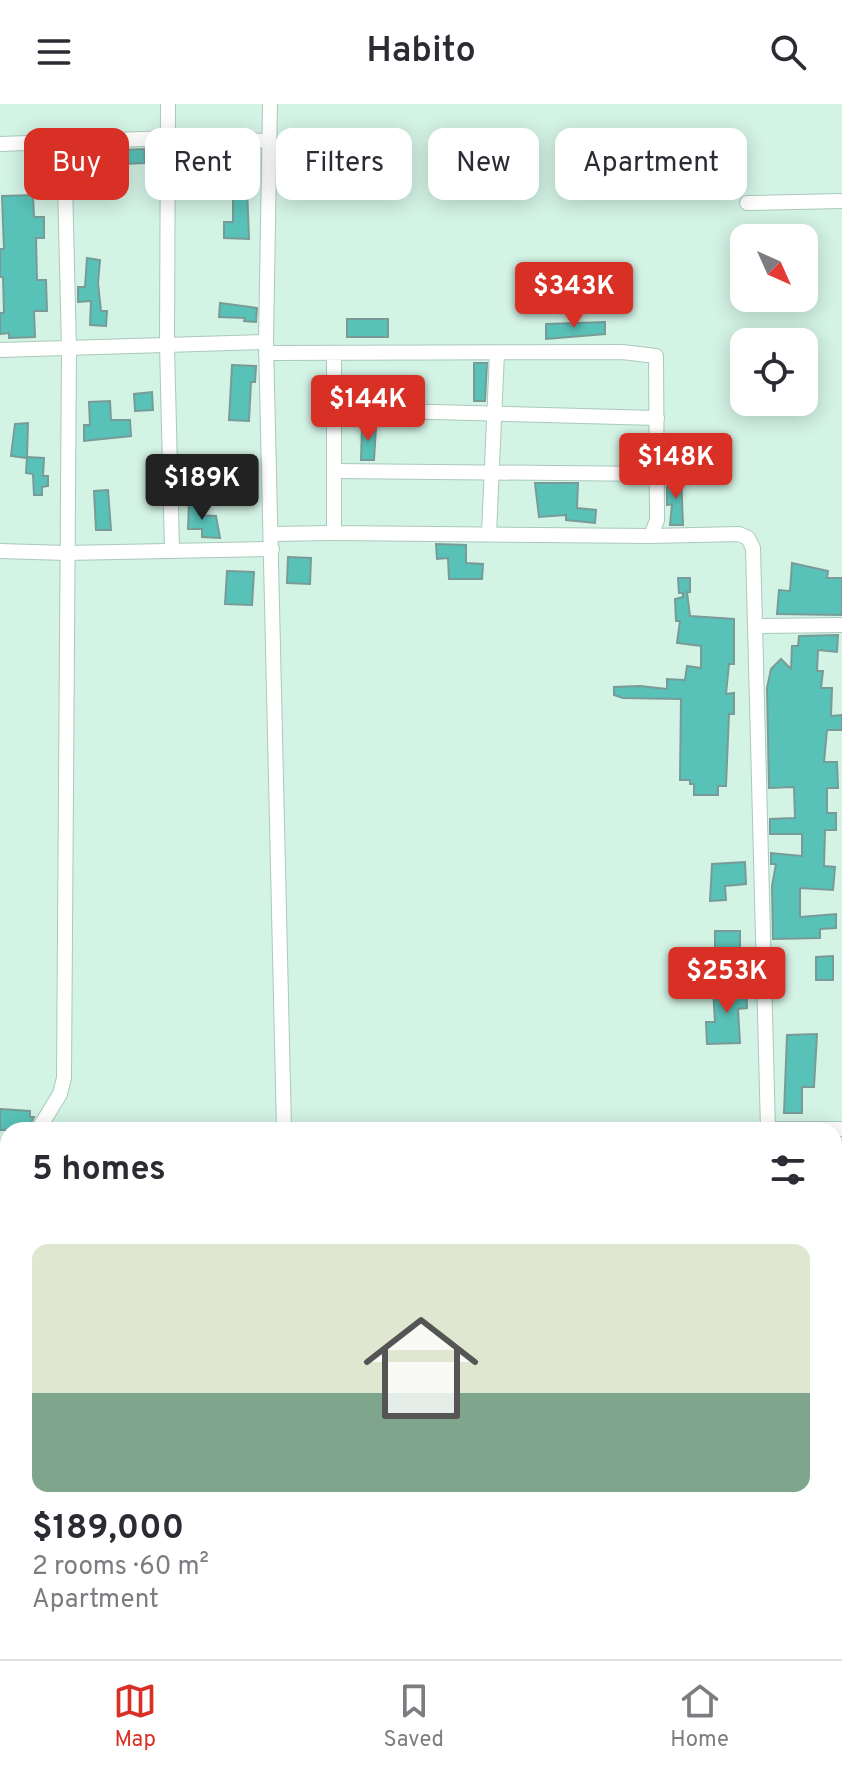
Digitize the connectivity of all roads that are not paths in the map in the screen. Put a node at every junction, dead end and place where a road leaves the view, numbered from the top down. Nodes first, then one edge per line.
1 (168, 104) edge
2 (270, 104) edge
3 (169, 128) edge
4 (260, 141) edge
5 (270, 141) junction
6 (24, 143) edge
7 (0, 144) edge
8 (65, 200) edge
9 (168, 200) edge
10 (842, 201) edge
11 (747, 203) dead end
12 (167, 345) junction
13 (266, 348) junction
14 (69, 349) junction
15 (0, 350) edge
16 (497, 353) junction
17 (334, 354) junction
18 (334, 400) junction
19 (494, 412) junction
20 (657, 418) junction
21 (335, 471) junction
22 (492, 472) junction
23 (657, 474) junction
24 (334, 533) junction
25 (489, 534) junction
26 (651, 536) junction
27 (272, 541) junction
28 (0, 551) edge
29 (172, 551) junction
30 (66, 553) junction
31 (842, 625) edge
32 (756, 626) junction
33 (43, 1122) edge
34 (284, 1122) edge
35 (768, 1122) edge

1 - 3 street
2 - 5 street
4 - 5 street
5 - 13 street
6 - 7 street
8 - 14 street
9 - 12 street
10 - 11 street
12 - 13 street
12 - 14 street
12 - 29 street
13 - 17 street
13 - 27 street
14 - 15 street
14 - 30 street
16 - 17 street
16 - 19 street
16 - 20 street
17 - 18 street
18 - 19 street
18 - 21 street
19 - 20 street
19 - 22 street
20 - 23 street
21 - 22 street
21 - 24 street
22 - 23 street
22 - 25 street
23 - 26 street
24 - 25 street
24 - 27 street
25 - 26 street
26 - 32 street
27 - 29 street
27 - 34 street
28 - 30 street
29 - 30 street
30 - 33 street
31 - 32 street
32 - 35 street

